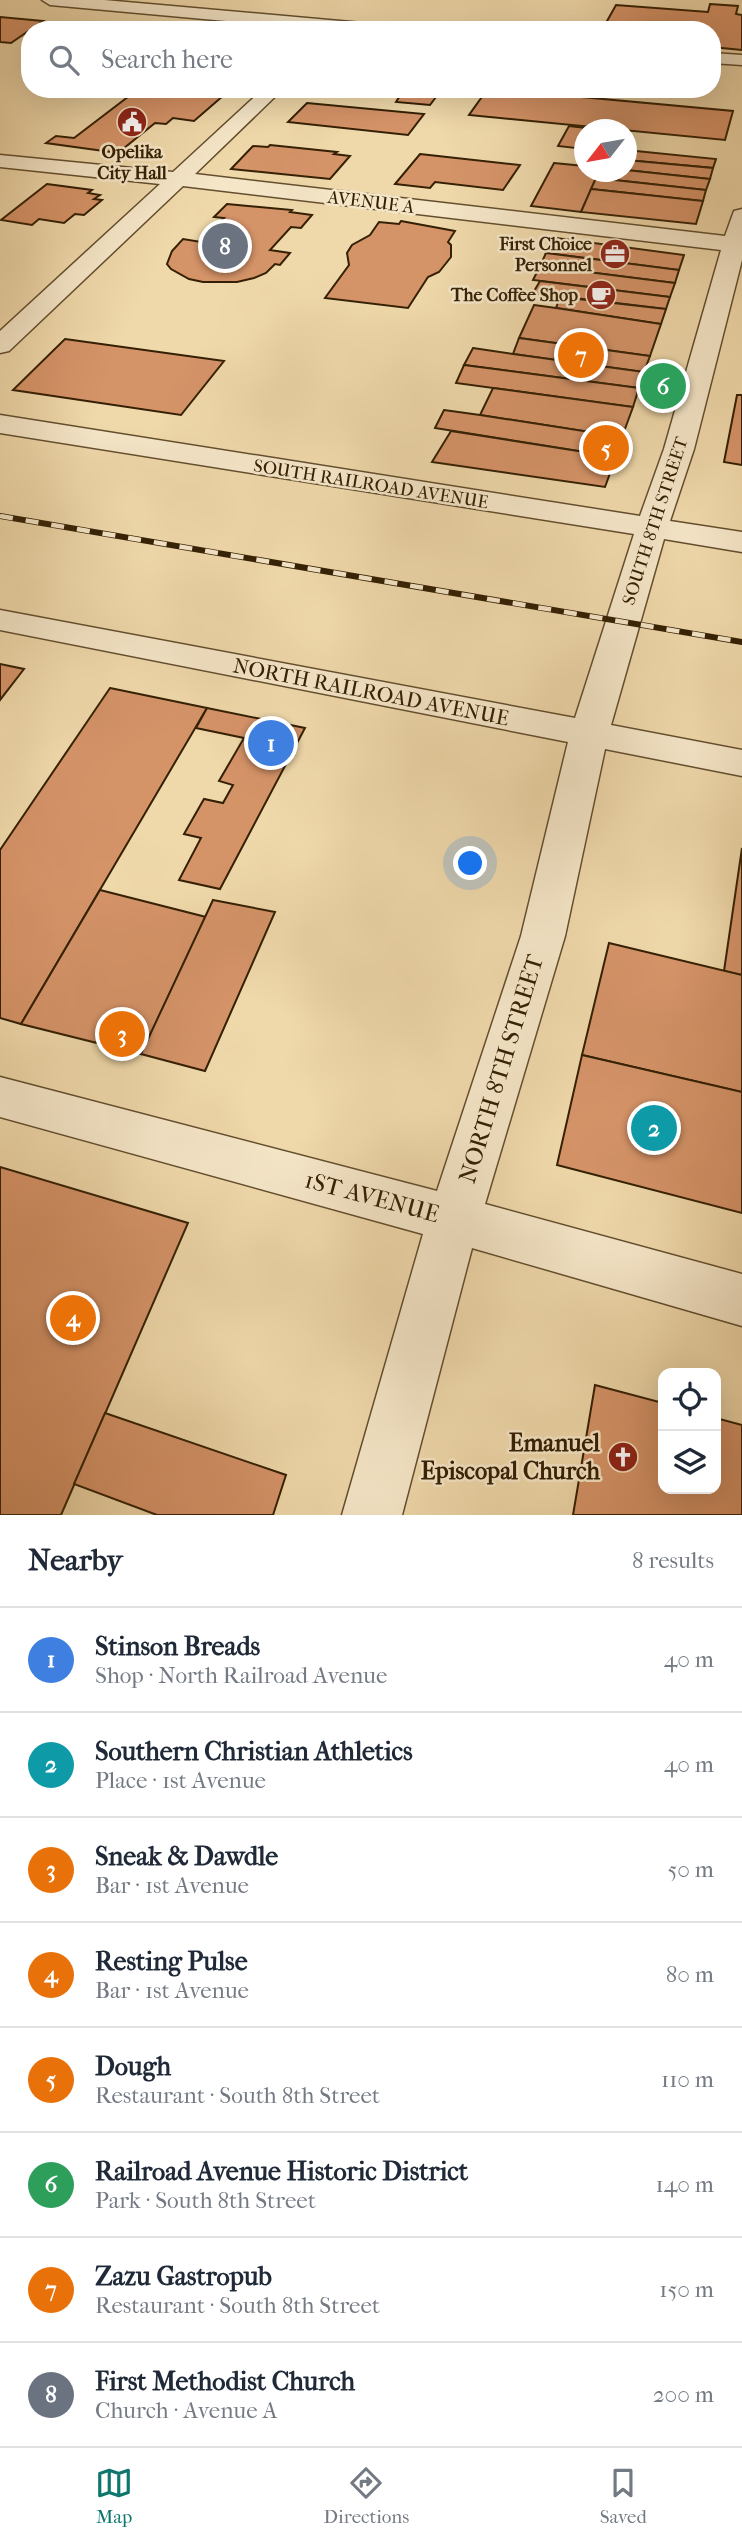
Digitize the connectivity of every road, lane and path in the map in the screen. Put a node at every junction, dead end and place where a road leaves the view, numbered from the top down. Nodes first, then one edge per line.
1 (50, 0) edge
2 (360, 9) dead end
3 (267, 21) edge
4 (347, 21) edge
5 (721, 59) edge
6 (742, 60) edge
7 (264, 98) edge
8 (0, 161) edge
9 (178, 179) junction
10 (742, 216) edge
11 (738, 245) edge
12 (0, 345) edge
13 (0, 424) edge
14 (651, 530) junction
15 (742, 542) edge
16 (742, 551) edge
17 (742, 564) edge
18 (0, 620) edge
19 (623, 622) joint
20 (589, 735) junction
21 (742, 763) edge
22 (0, 1097) edge
23 (454, 1219) junction
24 (742, 1300) edge
25 (372, 1515) edge

1 - 3 street
2 - 4 street
5 - 6 street
7 - 9 street
8 - 9 street, AVENUE A
9 - 11 street, AVENUE A
9 - 12 street
10 - 11 street, SOUTH 8TH STREET
11 - 14 street, SOUTH 8TH STREET
13 - 14 street, SOUTH RAILROAD AVENUE
14 - 15 street, SOUTH RAILROAD AVENUE
14 - 19 street, SOUTH 8TH STREET
16 - 17 street
18 - 20 street, NORTH RAILROAD AVENUE
19 - 20 street, NORTH 8TH STREET
20 - 21 street, NORTH RAILROAD AVENUE
20 - 23 street, NORTH 8TH STREET
22 - 23 street, 1ST AVENUE
23 - 24 street, 1ST AVENUE
23 - 25 street, NORTH 8TH STREET

